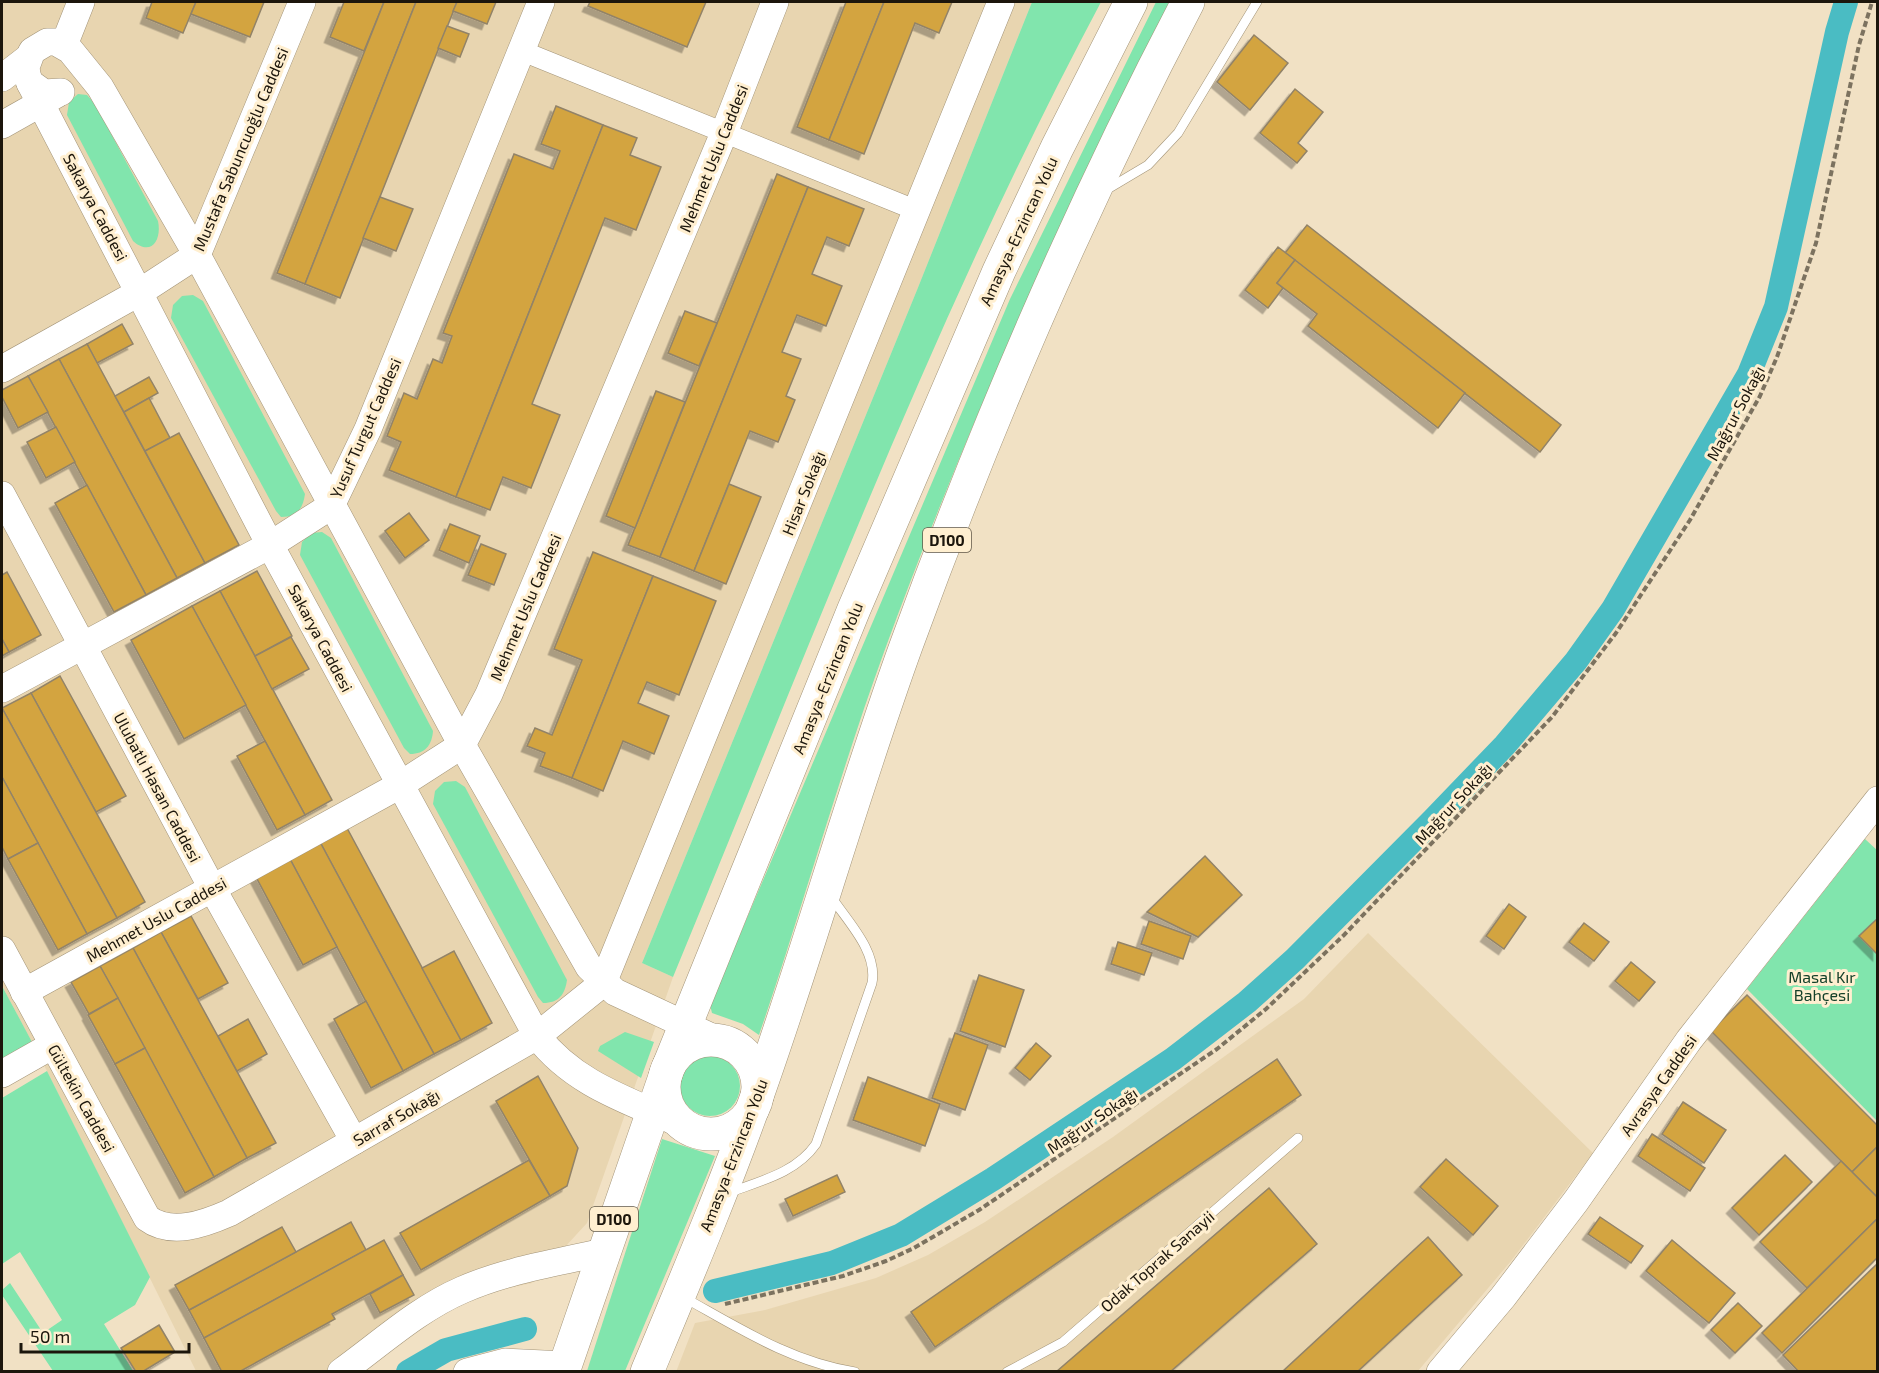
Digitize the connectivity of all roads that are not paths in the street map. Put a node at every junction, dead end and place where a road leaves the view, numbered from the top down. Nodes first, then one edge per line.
1 (81, 2) edge
2 (302, 2) edge
3 (541, 2) edge
4 (775, 2) edge
5 (1001, 2) edge
6 (1131, 2) edge
7 (1188, 2) edge
8 (1257, 2) edge
9 (69, 50) junction
10 (522, 51) junction
11 (2, 78) edge
12 (40, 84) junction
13 (2, 125) edge
14 (724, 133) junction
15 (1089, 201) junction
16 (918, 211) junction
17 (197, 255) junction
18 (140, 292) junction
19 (2, 369) edge
20 (2, 495) edge
21 (331, 506) junction
22 (270, 545) junction
23 (82, 647) junction
24 (2, 689) edge
25 (462, 745) junction
26 (400, 785) junction
27 (1878, 800) edge
28 (213, 888) junction
29 (826, 888) junction
30 (2, 950) edge
31 (603, 983) junction
32 (24, 992) junction
33 (685, 1025) junction
34 (537, 1036) junction
35 (720, 1041) junction
36 (53, 1045) junction
37 (668, 1068) junction
38 (2, 1074) edge
39 (757, 1099) junction
40 (652, 1111) junction
41 (683, 1125) junction
42 (1298, 1138) dead end
43 (354, 1141) junction
44 (717, 1198) junction
45 (177, 1228) joint
46 (603, 1252) junction
47 (691, 1301) junction
48 (524, 1366) edge
49 (564, 1368) edge
50 (341, 1371) edge
51 (467, 1371) edge
52 (647, 1371) edge
53 (855, 1371) edge
54 (1007, 1371) edge
55 (1440, 1371) edge

1 - 9 street
2 - 17 street, Mustafa Sabuncuoğlu Caddesi
3 - 10 street, Yusuf Turgut Caddesi
4 - 14 street, Mehmet Uslu Caddesi
5 - 16 street, Hisar Sokağı
6 - 33 highway, Amasya-Erzincan Yolu / D100
7 - 15 highway, Amasya-Erzincan Yolu / D100
8 - 15 lane
9 - 12 street
9 - 12 street
9 - 17 street
10 - 14 street
10 - 21 street, Yusuf Turgut Caddesi
11 - 12 street
12 - 13 street
12 - 18 street, Sakarya Caddesi
14 - 16 street
14 - 25 street, Mehmet Uslu Caddesi
15 - 29 highway, Amasya-Erzincan Yolu / D100
16 - 31 street, Hisar Sokağı
17 - 18 street, Mustafa Sabuncuoğlu Caddesi
17 - 21 street
18 - 19 street, Mustafa Sabuncuoğlu Caddesi
18 - 22 street, Sakarya Caddesi
20 - 23 street, Ulubatlı Hasan Caddesi
21 - 22 street, Yusuf Turgut Caddesi
21 - 25 street
22 - 23 street, Yusuf Turgut Caddesi
22 - 26 street, Sakarya Caddesi
23 - 24 street, Yusuf Turgut Caddesi
23 - 28 street, Ulubatlı Hasan Caddesi
25 - 26 street, Mehmet Uslu Caddesi
25 - 31 street
26 - 28 street, Mehmet Uslu Caddesi
26 - 34 street, Sakarya Caddesi
27 - 55 street, Avrasya Caddesi
28 - 32 street, Mehmet Uslu Caddesi
28 - 43 street, Ulubatlı Hasan Caddesi
29 - 39 highway, Amasya-Erzincan Yolu / D100
29 - 44 lane
30 - 32 street, Gültekin Caddesi
31 - 33 street
31 - 34 street, Sarraf Sokağı
32 - 36 street, Gültekin Caddesi
33 - 35 street
33 - 37 highway, Amasya-Erzincan Yolu / D100
34 - 40 street, Sakarya Caddesi
34 - 43 street, Sarraf Sokağı
35 - 37 highway
35 - 39 highway
36 - 38 street
36 - 45 street, Gültekin Caddesi
37 - 40 highway, Amasya-Erzincan Yolu / D100
37 - 41 highway
39 - 41 highway
39 - 44 highway, Amasya-Erzincan Yolu / D100
40 - 41 street, Sakarya Caddesi
40 - 46 highway, Amasya-Erzincan Yolu / D100
42 - 54 lane, Odak Toprak Sanayii
43 - 45 street, Sarraf Sokağı
44 - 47 highway, Amasya-Erzincan Yolu / D100
46 - 49 highway, Amasya-Erzincan Yolu / D100
46 - 50 street
47 - 52 highway, Amasya-Erzincan Yolu / D100
47 - 53 lane
48 - 49 street
48 - 51 street

